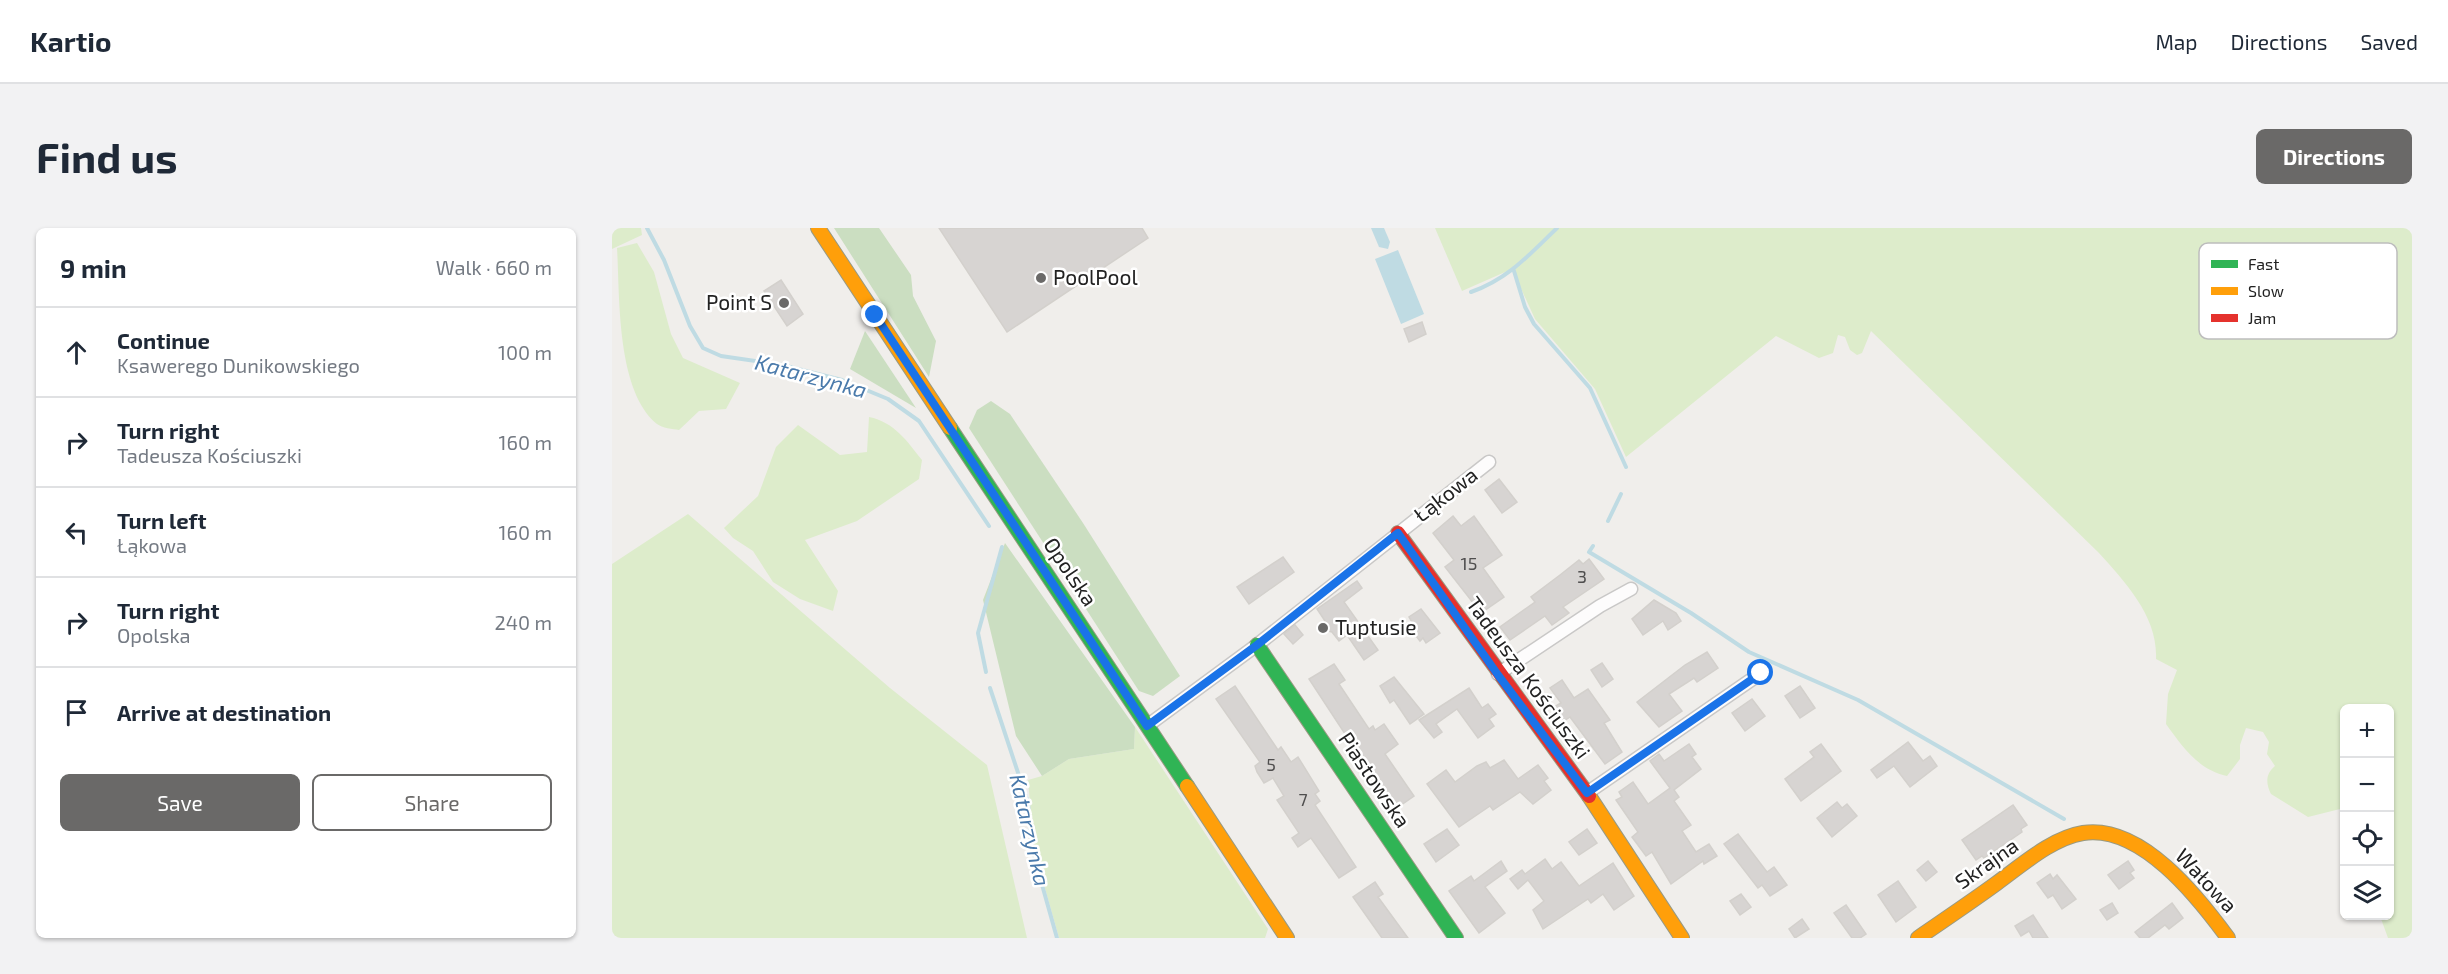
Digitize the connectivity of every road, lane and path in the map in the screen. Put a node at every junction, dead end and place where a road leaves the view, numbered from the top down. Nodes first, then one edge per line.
1 (818, 228) edge
2 (1490, 462) dead end
3 (1398, 533) junction
4 (1631, 589) dead end
5 (1257, 645) junction
6 (1761, 673) dead end
7 (1498, 675) junction
8 (1147, 726) junction
9 (1587, 793) junction
10 (2084, 833) joint
11 (1933, 934) edge
12 (1287, 938) edge
13 (1456, 938) edge
14 (1682, 938) edge
15 (1918, 938) edge
16 (2228, 938) edge

1 - 8 street, Opolska
2 - 3 street, Łąkowa
3 - 5 street, Łąkowa
3 - 7 street, Tadeusza Kościuszki
4 - 7 street
5 - 8 street, Łąkowa
5 - 13 street, Piastowska
6 - 9 street
7 - 9 street, Tadeusza Kościuszki
8 - 12 street, Opolska
9 - 14 street, Tadeusza Kościuszki
10 - 11 street, Skrajna
10 - 16 street, Wałowa
11 - 15 street, Skrajna

